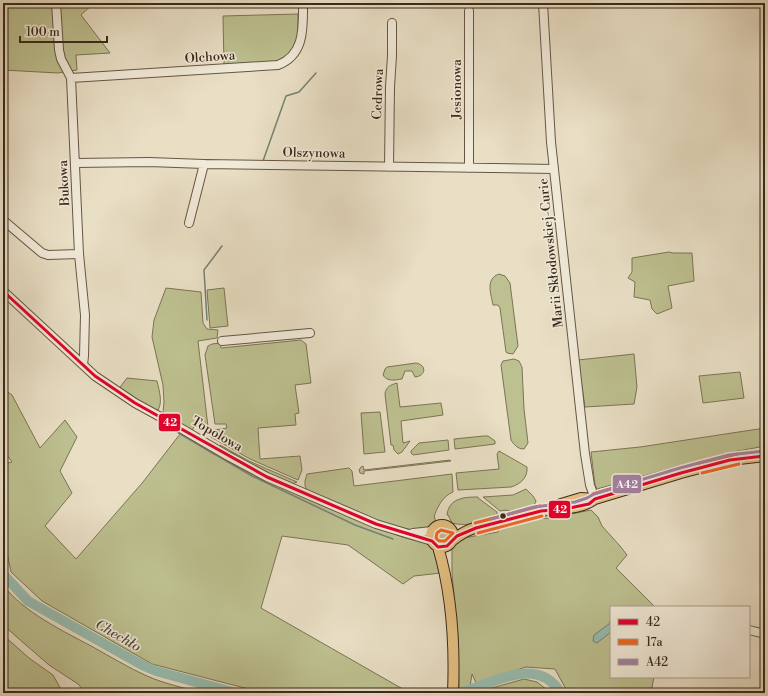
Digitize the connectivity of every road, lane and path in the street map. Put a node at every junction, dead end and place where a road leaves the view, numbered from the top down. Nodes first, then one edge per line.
1 (56, 3) edge
2 (303, 3) edge
3 (543, 3) edge
4 (469, 11) dead end
5 (392, 23) dead end
6 (71, 78) junction
7 (75, 163) junction
8 (204, 164) junction
9 (389, 167) junction
10 (469, 168) junction
11 (554, 169) junction
12 (3, 220) edge
13 (188, 223) dead end
14 (79, 254) junction
15 (3, 291) edge
16 (310, 333) dead end
17 (222, 341) dead end
18 (83, 365) junction
19 (765, 456) edge
20 (595, 499) junction
21 (450, 528) junction
22 (476, 528) junction
23 (441, 541) junction
24 (750, 630) edge
25 (765, 634) edge
26 (452, 693) edge

1 - 6 street, Bukowa
2 - 6 street, Olchowa
3 - 11 street, Marii Skłodowskiej-Curie
4 - 10 street, Jesionowa
5 - 9 street, Cedrowa
6 - 7 street, Bukowa
7 - 8 street, Olszynowa
7 - 14 street, Bukowa
8 - 9 street, Olszynowa
8 - 13 street
9 - 10 street, Olszynowa
10 - 11 street, Olszynowa
11 - 20 street, Marii Skłodowskiej-Curie
12 - 14 street
14 - 18 street, Bukowa
15 - 18 street, Topolowa
16 - 17 street
18 - 23 street, Topolowa
19 - 20 main road
20 - 22 main road
21 - 22 main road
21 - 23 main road
21 - 23 main road
22 - 23 main road
23 - 26 main road
24 - 25 street

